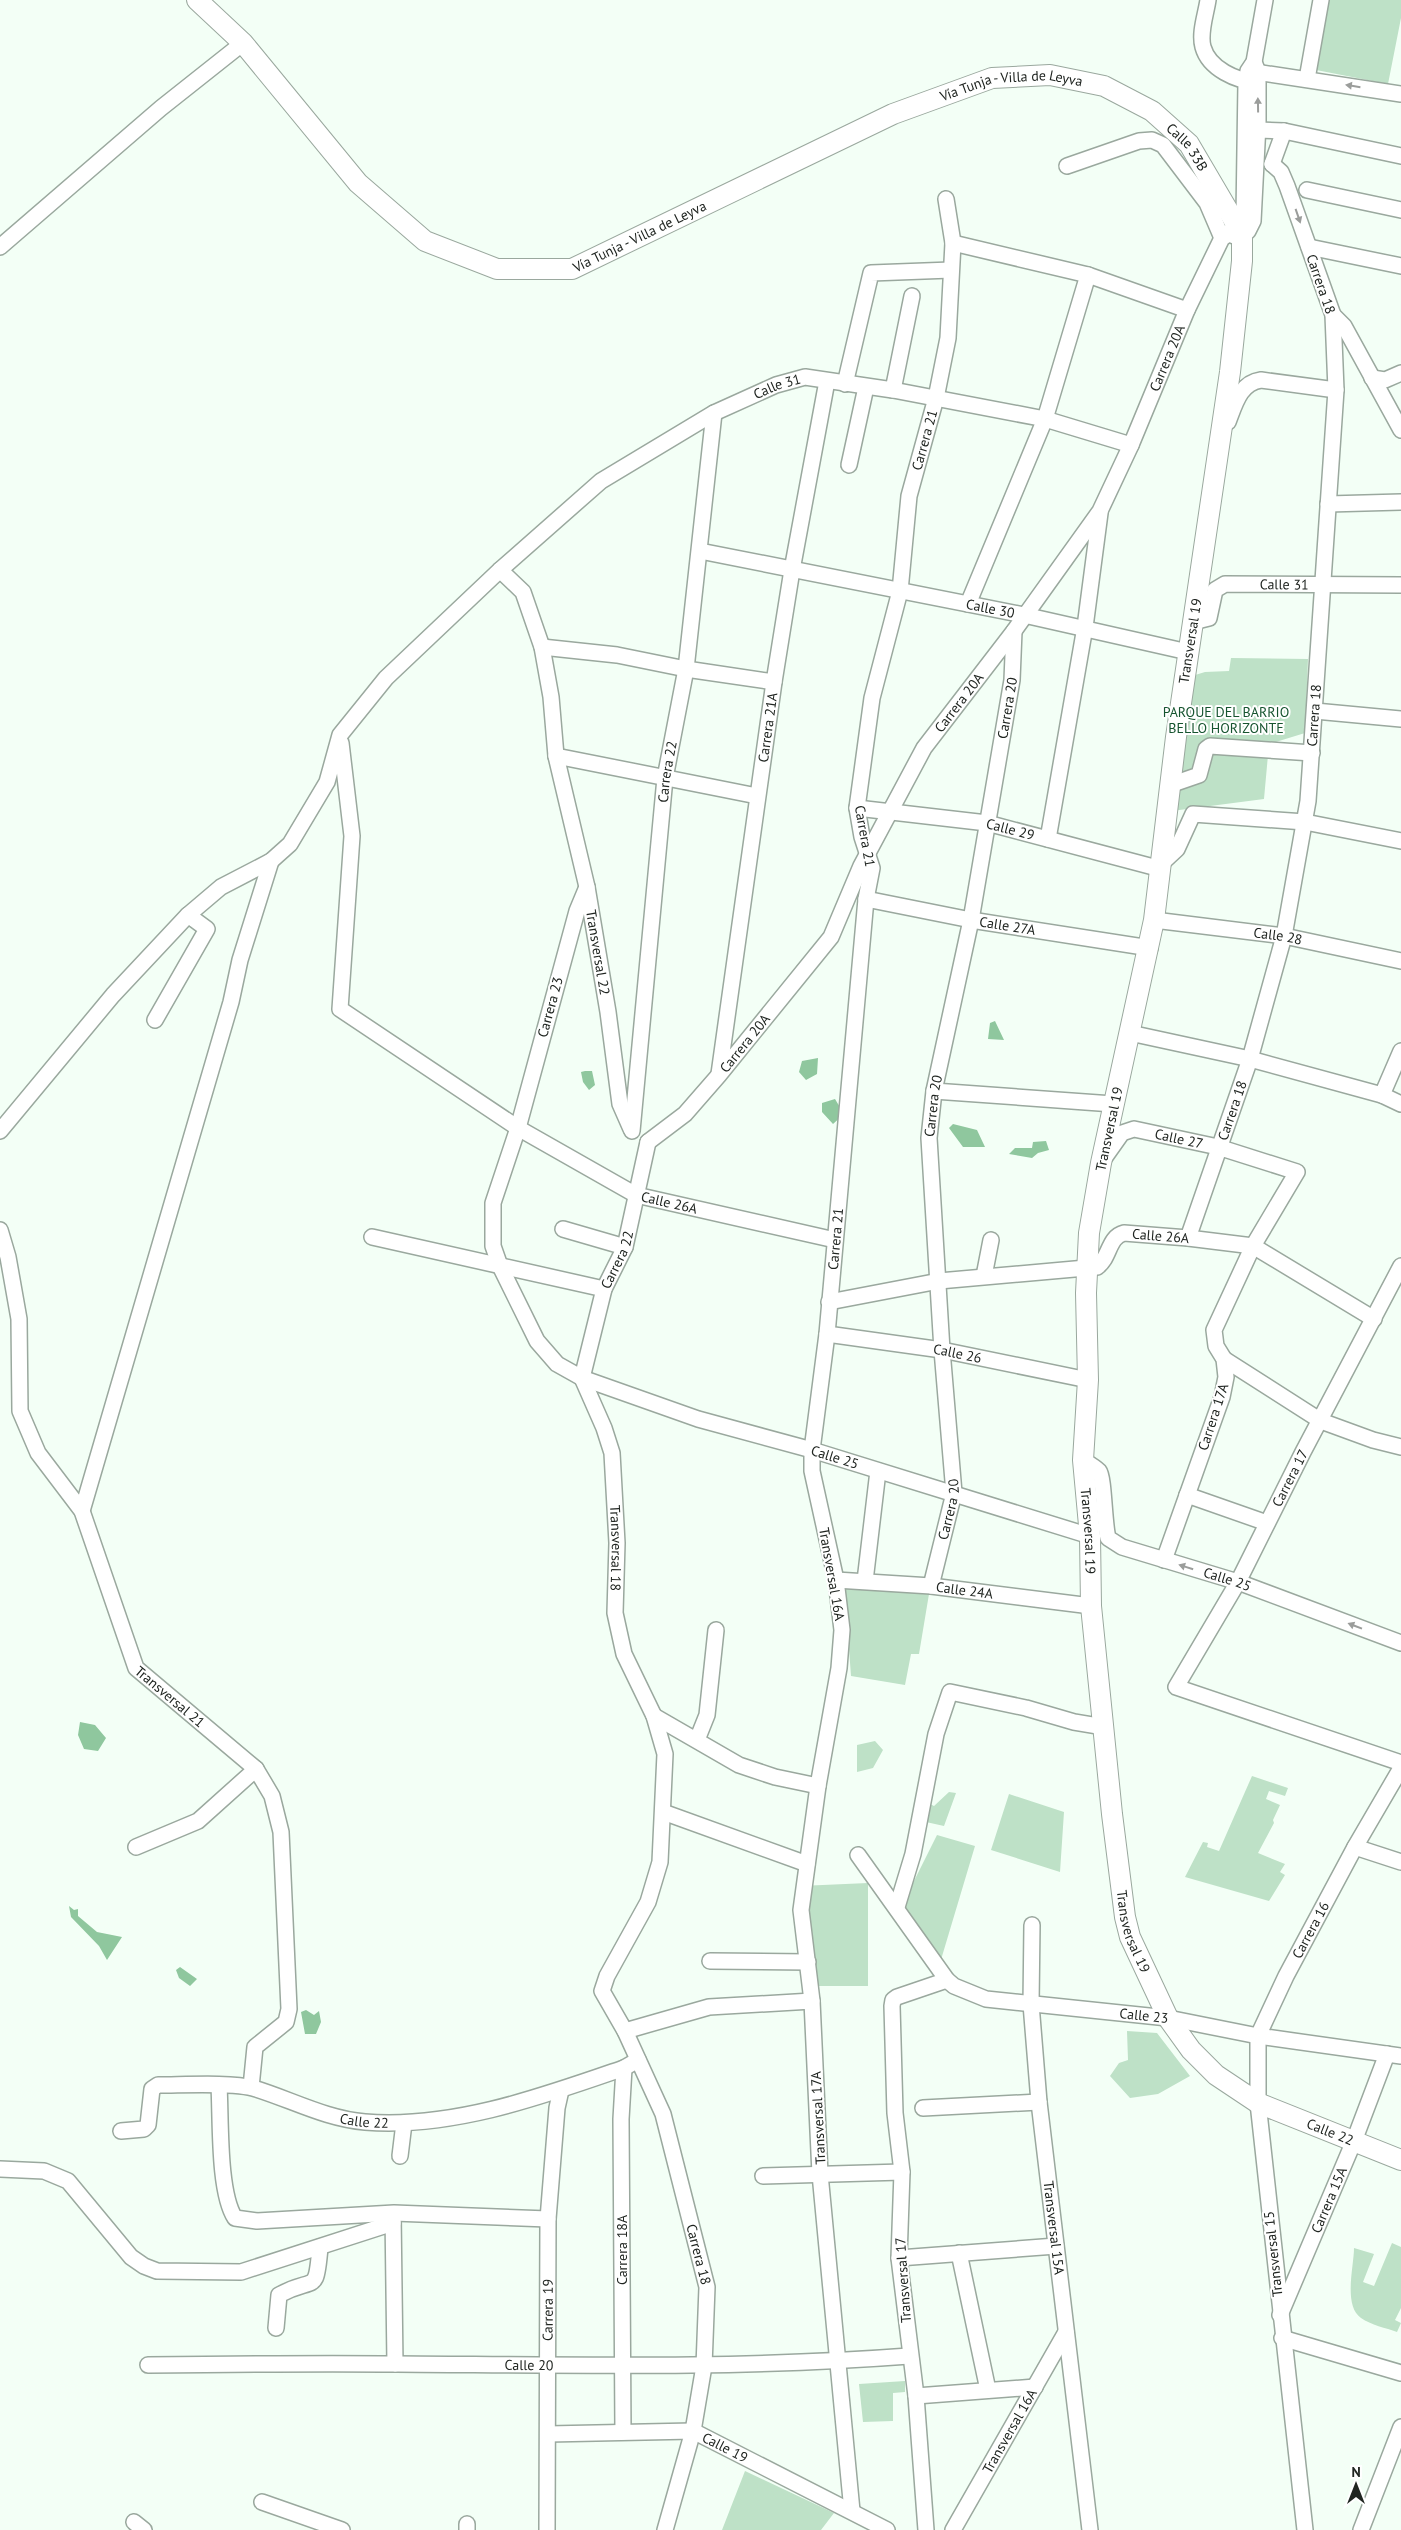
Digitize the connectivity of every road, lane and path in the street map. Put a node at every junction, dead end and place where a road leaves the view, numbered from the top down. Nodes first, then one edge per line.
1 (197, 0) edge
2 (1208, 0) edge
3 (1265, 0) edge
4 (1321, 0) edge
5 (243, 43) junction
6 (1253, 74) junction
7 (1307, 79) junction
8 (1104, 86) joint
9 (1401, 94) edge
10 (1258, 130) junction
11 (1284, 131) junction
12 (1401, 156) edge
13 (1264, 163) junction
14 (1067, 166) dead end
15 (1307, 190) dead end
16 (946, 199) dead end
17 (1401, 210) edge
18 (1232, 234) junction
19 (953, 243) junction
20 (0, 247) edge
21 (1309, 247) junction
22 (1401, 266) edge
23 (952, 270) junction
24 (1088, 275) junction
25 (912, 296) dead end
26 (1186, 310) junction
27 (1333, 315) junction
28 (1401, 373) edge
29 (1372, 378) junction
30 (827, 381) junction
31 (845, 384) junction
32 (866, 387) junction
33 (893, 390) junction
34 (1336, 390) junction
35 (936, 398) junction
36 (714, 413) junction
37 (1045, 419) junction
38 (1400, 429) edge
39 (1222, 435) junction
40 (1131, 445) junction
41 (849, 465) dead end
42 (1401, 502) edge
43 (1328, 504) junction
44 (1100, 511) junction
45 (700, 551) junction
46 (500, 570) junction
47 (792, 570) junction
48 (1324, 584) junction
49 (1401, 585) edge
50 (900, 591) junction
51 (968, 604) junction
52 (1024, 615) junction
53 (1193, 622) junction
54 (1084, 627) junction
55 (1014, 630) junction
56 (542, 647) junction
57 (1188, 652) junction
58 (686, 669) junction
59 (774, 682) junction
60 (1315, 711) junction
61 (1401, 719) edge
62 (340, 735) junction
63 (1312, 754) junction
64 (556, 756) junction
65 (665, 778) junction
66 (1170, 785) junction
67 (758, 796) junction
68 (857, 808) junction
69 (890, 812) junction
70 (1305, 822) junction
71 (987, 823) junction
72 (1048, 839) junction
73 (1401, 841) edge
74 (868, 854) junction
75 (271, 861) junction
76 (1161, 866) junction
77 (587, 887) junction
78 (866, 899) junction
79 (188, 915) junction
80 (971, 920) junction
81 (1154, 920) junction
82 (1284, 936) junction
83 (1150, 948) junction
84 (1401, 961) edge
85 (155, 1020) dead end
86 (1130, 1033) junction
87 (1401, 1051) edge
88 (1250, 1059) junction
89 (719, 1075) junction
90 (934, 1091) junction
91 (1382, 1095) junction
92 (1113, 1104) junction
93 (1401, 1104) edge
94 (518, 1128) junction
95 (0, 1131) edge
96 (632, 1131) junction
97 (648, 1142) junction
98 (1218, 1147) junction
99 (1101, 1163) junction
100 (1297, 1172) joint
101 (636, 1195) junction
102 (564, 1229) dead end
103 (0, 1230) edge
104 (372, 1237) dead end
105 (1188, 1238) junction
106 (834, 1240) junction
107 (990, 1240) dead end
108 (625, 1246) junction
109 (1253, 1246) junction
110 (500, 1266) junction
111 (1401, 1266) edge
112 (1086, 1269) junction
113 (984, 1276) junction
114 (939, 1281) junction
115 (604, 1289) junction
116 (829, 1302) junction
117 (1374, 1318) junction
118 (827, 1334) junction
119 (942, 1350) junction
120 (1224, 1359) junction
121 (582, 1378) junction
122 (1088, 1380) junction
123 (1322, 1421) junction
124 (1401, 1447) edge
125 (812, 1450) junction
126 (1083, 1460) junction
127 (878, 1471) junction
128 (954, 1493) junction
129 (1187, 1495) junction
130 (82, 1511) junction
131 (1267, 1524) junction
132 (1090, 1536) junction
133 (1164, 1560) junction
134 (836, 1580) junction
135 (865, 1581) junction
136 (1238, 1582) junction
137 (930, 1586) junction
138 (1092, 1606) junction
139 (716, 1630) dead end
140 (1401, 1643) edge
141 (654, 1716) junction
142 (1104, 1727) junction
143 (828, 1728) joint
144 (697, 1740) junction
145 (1401, 1763) edge
146 (1401, 1768) edge
147 (256, 1769) junction
148 (818, 1786) junction
149 (663, 1812) junction
150 (136, 1847) dead end
151 (1355, 1847) junction
152 (858, 1855) dead end
153 (1401, 1862) edge
154 (807, 1864) junction
155 (897, 1907) junction
156 (1032, 1925) dead end
157 (710, 1961) dead end
158 (808, 1962) junction
159 (947, 1980) junction
160 (602, 1991) joint
161 (812, 2001) junction
162 (1031, 2004) junction
163 (1168, 2018) junction
164 (625, 2031) junction
165 (1258, 2036) junction
166 (1394, 2055) edge
167 (638, 2060) junction
168 (624, 2068) junction
169 (219, 2086) junction
170 (251, 2087) junction
171 (562, 2090) junction
172 (1039, 2102) junction
173 (1258, 2103) junction
174 (923, 2108) dead end
175 (404, 2123) junction
176 (121, 2131) dead end
177 (1354, 2141) junction
178 (400, 2156) dead end
179 (1401, 2160) edge
180 (0, 2168) edge
181 (902, 2172) junction
182 (820, 2174) junction
183 (763, 2176) dead end
184 (393, 2218) junction
185 (548, 2219) junction
186 (1056, 2246) junction
187 (320, 2247) junction
188 (959, 2253) junction
189 (899, 2258) junction
190 (1280, 2316) junction
191 (276, 2328) dead end
192 (1066, 2332) junction
193 (1282, 2338) junction
194 (909, 2356) junction
195 (838, 2361) junction
196 (395, 2364) junction
197 (622, 2364) junction
198 (148, 2365) dead end
199 (548, 2365) junction
200 (704, 2366) junction
201 (1401, 2373) edge
202 (1035, 2387) junction
203 (988, 2390) junction
204 (916, 2396) junction
205 (1401, 2427) edge
206 (693, 2431) junction
207 (623, 2432) junction
208 (548, 2434) junction
209 (262, 2502) dead end
210 (852, 2511) junction
211 (342, 2530) edge
212 (547, 2530) edge
213 (665, 2530) edge
214 (887, 2530) edge
215 (926, 2530) edge
216 (953, 2530) edge
217 (1090, 2530) edge
218 (1304, 2530) edge
219 (1361, 2530) edge

1 - 5 main road, Vía Tunja - Villa de Leyva
2 - 6 street
3 - 6 street
4 - 7 street
5 - 8 main road, Vía Tunja - Villa de Leyva
5 - 20 street
6 - 7 street
10 -> 6 street
6 - 18 street
9 -> 7 street
8 - 18 main road, Calle 33B
10 - 11 street
10 - 13 street
11 - 12 street
11 - 13 street
13 - 18 street
13 -> 21 street, Carrera 18
14 - 18 street
15 - 17 street
16 - 19 street, Carrera 21
18 - 26 street, Carrera 20A
18 - 39 main road, Transversal 19
19 - 23 street, Carrera 21
19 - 24 street
21 - 22 street
21 - 27 street, Carrera 18
23 - 31 street
23 - 35 street, Carrera 21
24 - 26 street
24 - 37 street
25 - 33 street
26 - 40 street, Carrera 20A
27 - 29 street
27 - 34 street, Carrera 18
28 - 29 street
29 - 38 street
30 - 31 street, Calle 31
30 - 36 street, Calle 31
30 - 47 street, Carrera 21A
31 - 32 street, Calle 31
32 - 33 street, Calle 31
32 - 41 street
33 - 35 street, Calle 31
34 - 39 street
34 - 43 street, Carrera 18
35 - 37 street, Calle 31
35 - 50 street, Carrera 21
36 - 45 street, Carrera 22
36 - 46 street, Calle 31
37 - 40 street, Calle 31
37 - 51 street
39 - 53 main road, Transversal 19
40 - 44 street, Carrera 20A
42 - 43 street
43 - 48 street, Carrera 18
44 - 52 street, Carrera 20A
44 - 54 street
45 - 47 street, Calle 30
45 - 58 street, Carrera 22
46 - 56 street
46 - 62 street, Calle 31
47 - 50 street, Calle 30
47 - 59 street, Carrera 21A
48 - 49 street, Calle 31
48 - 53 street, Calle 31
48 - 60 street, Carrera 18
50 - 51 street, Calle 30
50 - 68 street, Carrera 21
51 - 52 street, Calle 30
52 - 54 street, Calle 30
52 - 55 street, Carrera 20A
53 - 57 main road, Transversal 19
54 - 57 street, Calle 30
54 - 72 street
55 - 69 street, Carrera 20A
55 - 71 street, Carrera 20
56 - 58 street
56 - 64 street
57 - 66 main road, Transversal 19
58 - 59 street
58 - 65 street, Carrera 22
59 - 67 street, Carrera 21A
60 - 61 street
60 - 63 street, Carrera 18
62 - 75 street
62 - 94 street, Calle 26A
63 - 66 street
63 - 70 street, Carrera 18
64 - 65 street
64 - 77 street, Transversal 22
65 - 67 street
65 - 96 street, Carrera 22
66 - 76 main road, Transversal 19
67 - 89 street, Carrera 21A
68 - 69 street, Calle 29
68 - 74 street, Carrera 21
69 - 71 street, Calle 29
69 - 74 street, Carrera 20A
70 - 73 street
70 - 76 street
70 - 82 street, Carrera 18
71 - 72 street, Calle 29
71 - 80 street, Carrera 20
72 - 76 street, Calle 29
74 - 78 street, Carrera 21
74 - 89 street, Carrera 20A
75 - 79 street
75 - 130 street
76 - 81 main road, Transversal 19
77 - 94 street, Carrera 23
77 - 96 street, Transversal 22
78 - 80 street, Calle 27A
78 - 106 street, Carrera 21
79 - 85 street
79 - 95 street
80 - 83 street, Calle 27A
80 - 90 street, Carrera 20
81 - 82 street, Calle 28
81 - 83 main road, Transversal 19
82 - 84 street, Calle 28
82 - 88 street, Carrera 18
83 - 86 main road, Transversal 19
86 - 88 street
86 - 92 main road, Transversal 19
87 - 91 street
88 - 91 street
88 - 98 street, Carrera 18
89 - 97 street, Carrera 20A
90 - 92 street
90 - 114 street, Carrera 20
91 - 93 street
92 - 99 main road, Transversal 19
94 - 101 street, Calle 26A
94 - 110 street, Carrera 23
96 - 97 street
97 - 101 street, Carrera 22
98 - 99 street, Calle 27
98 - 100 street, Calle 27
98 - 105 street, Carrera 18
99 - 112 main road, Transversal 19
100 - 109 street, Carrera 17A
101 - 106 street, Calle 26A
101 - 108 street, Carrera 22
102 - 108 street
103 - 130 street, Transversal 21
104 - 110 street
105 - 109 street, Calle 26A
105 - 112 street, Calle 26A
106 - 116 street, Carrera 21
107 - 113 street
108 - 115 street, Carrera 22
109 - 117 street, Calle 26A
109 - 120 street, Carrera 17A
110 - 115 street
110 - 121 street, Calle 25
111 - 117 street, Carrera 17
112 - 113 street, Calle 26A
112 - 122 main road, Transversal 19
113 - 114 street, Calle 26A
114 - 116 street, Calle 26A
114 - 119 street, Carrera 20
115 - 121 street, Carrera 22
116 - 118 street, Carrera 21
117 - 123 street, Carrera 17
118 - 119 street, Calle 26
118 - 125 street, Carrera 21
119 - 122 street, Calle 26
119 - 128 street, Carrera 20
120 - 123 street
120 - 129 street, Carrera 17A
121 - 125 street, Calle 25
121 - 141 street, Transversal 18
122 - 126 main road, Transversal 19
123 - 124 street
123 - 131 street, Carrera 17
125 - 127 street, Calle 25
125 - 134 street, Transversal 16A
126 - 132 main road, Transversal 19
126 - 133 street, Calle 25
127 - 128 street, Calle 25
127 - 135 street
128 - 132 street, Calle 25
128 - 137 street, Carrera 20
129 - 131 street
129 - 133 street, Carrera 17A
130 - 147 street, Transversal 21
131 - 136 street, Carrera 17
132 - 138 main road, Transversal 19
136 -> 133 street, Calle 25
134 - 135 street, Calle 24A
134 - 143 street, Transversal 16A
135 - 137 street, Calle 24A
140 -> 136 street, Calle 25
136 - 145 street, Carrera 17
137 - 138 street, Calle 24A
138 - 142 main road, Transversal 19
139 - 144 street
141 - 144 street
141 - 149 street, Transversal 18
142 - 155 street
142 - 163 main road, Transversal 19
143 - 148 street, Transversal 17A
144 - 148 street
146 - 151 street, Carrera 16
147 - 150 street
147 - 170 street, Transversal 21
148 - 154 street, Transversal 17A
149 - 154 street
149 - 160 street, Transversal 18
151 - 153 street
151 - 165 street, Carrera 16
152 - 155 street
154 - 158 street, Transversal 17A
155 - 159 street
156 - 162 street, Transversal 15A
157 - 158 street
158 - 161 street, Transversal 17A
159 - 162 street, Calle 23
159 - 181 street, Transversal 17
160 - 164 street, Carrera 18
161 - 164 street
161 - 182 street, Transversal 17A
162 - 163 street, Calle 23
162 - 172 street, Transversal 15A
163 - 165 street, Calle 23
163 - 173 main road
164 - 167 street, Carrera 18
165 - 166 street, Calle 23
165 - 173 street, Carrera 16
166 - 177 street, Carrera 15A
167 - 168 street, Calle 22
167 - 200 street, Carrera 18
168 - 171 street, Calle 22
168 - 197 street, Carrera 18A
169 - 170 street, Calle 22
169 - 176 street, Calle 22
169 - 184 street
170 - 175 street, Calle 22
171 - 175 street, Calle 22
171 - 185 street, Carrera 19
172 - 174 street
172 - 186 street, Transversal 15A
173 - 177 main road, Calle 22
173 - 190 street, Transversal 15
175 - 178 street
177 - 179 main road, Calle 22
177 - 190 street, Carrera 15A
180 - 187 street
181 - 182 street
181 - 189 street, Transversal 17
182 - 183 street
182 - 195 street, Transversal 17A
184 - 185 street
184 - 187 street
184 - 196 street
185 - 199 street, Carrera 19
186 - 188 street
186 - 192 street, Transversal 15A
187 - 191 street
188 - 189 street
188 - 203 street
189 - 194 street, Transversal 17
190 - 193 street, Transversal 15
192 - 202 street, Transversal 16A
192 - 217 street, Transversal 15A
193 - 201 street
193 - 218 street, Transversal 15
194 - 195 street, Calle 20
194 - 204 street, Transversal 17
195 - 200 street, Calle 20
195 - 210 street, Transversal 17A
196 - 198 street, Calle 20
196 - 199 street, Calle 20
197 - 199 street, Calle 20
197 - 200 street, Calle 20
197 - 207 street, Carrera 18A
199 - 208 street, Carrera 19
200 - 206 street, Carrera 18
202 - 203 street
202 - 216 street, Transversal 16A
203 - 204 street
204 - 215 street, Transversal 17
205 - 219 street
206 - 207 street, Calle 19
206 - 210 street, Calle 19
206 - 213 street, Carrera 18
207 - 208 street, Calle 19
208 - 212 street, Carrera 19
209 - 211 street
210 - 214 street, Calle 19

